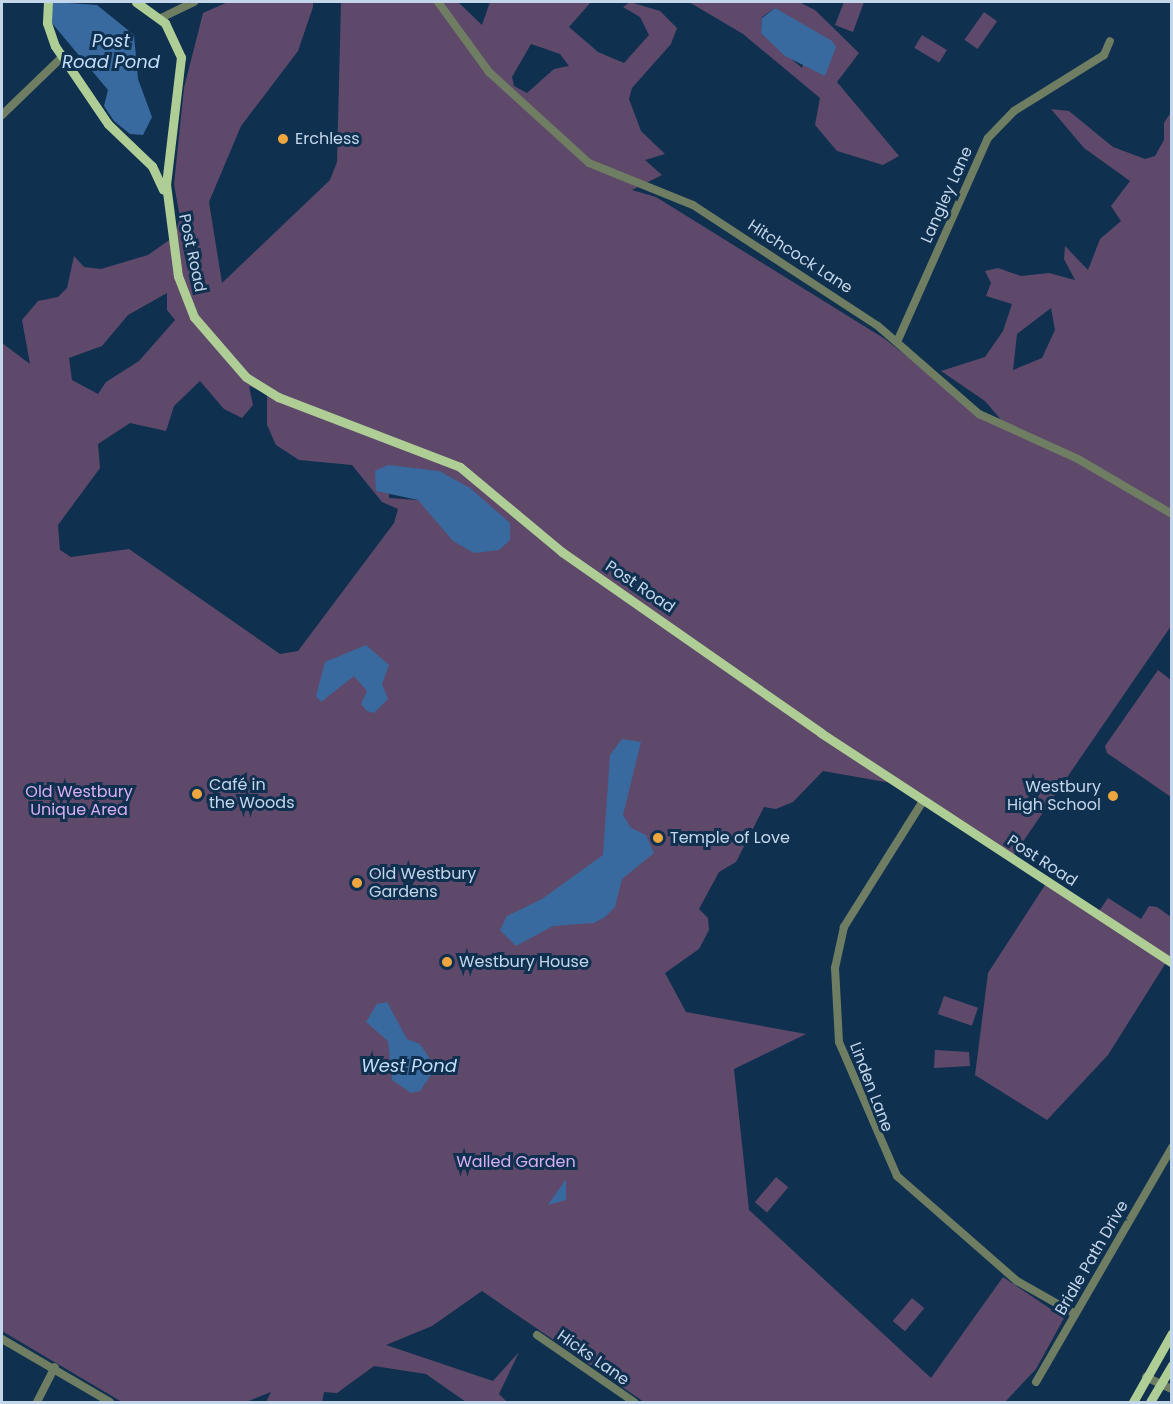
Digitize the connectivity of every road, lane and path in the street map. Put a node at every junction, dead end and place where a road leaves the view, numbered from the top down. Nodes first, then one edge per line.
1 (48, 2) edge
2 (136, 2) edge
3 (194, 2) edge
4 (438, 2) edge
5 (161, 18) junction
6 (1110, 41) dead end
7 (62, 57) junction
8 (2, 115) edge
9 (168, 159) junction
10 (152, 166) junction
11 (166, 201) junction
12 (897, 342) junction
13 (1172, 513) edge
14 (923, 801) junction
15 (1172, 963) edge
16 (1172, 1147) edge
17 (1075, 1314) junction
18 (1172, 1333) edge
19 (537, 1335) dead end
20 (2, 1339) edge
21 (1172, 1365) edge
22 (54, 1367) junction
23 (1146, 1377) junction
24 (1036, 1382) dead end
25 (1161, 1383) junction
26 (1172, 1389) edge
27 (37, 1402) edge
28 (110, 1402) edge
29 (634, 1402) edge
30 (1134, 1402) edge
31 (1150, 1402) edge

1 - 7 main road, Post Road
2 - 5 main road
3 - 5 street
4 - 12 street, Hitchcock Lane
5 - 9 main road, Post Road
6 - 12 street, Langley Lane
7 - 8 street
7 - 10 main road, Post Road
9 - 10 main road
9 - 11 main road, Post Road
10 - 11 main road, Post Road
11 - 14 main road, Post Road
12 - 13 street, Hitchcock Lane
14 - 15 main road, Post Road
14 - 17 street, Linden Lane
16 - 17 street, Bridle Path Drive
17 - 24 street, Bridle Path Drive
18 - 23 main road
19 - 29 street, Hicks Lane
20 - 22 street
21 - 25 main road
22 - 27 street
22 - 28 street
23 - 25 street
23 - 30 main road
25 - 26 street
25 - 31 main road

